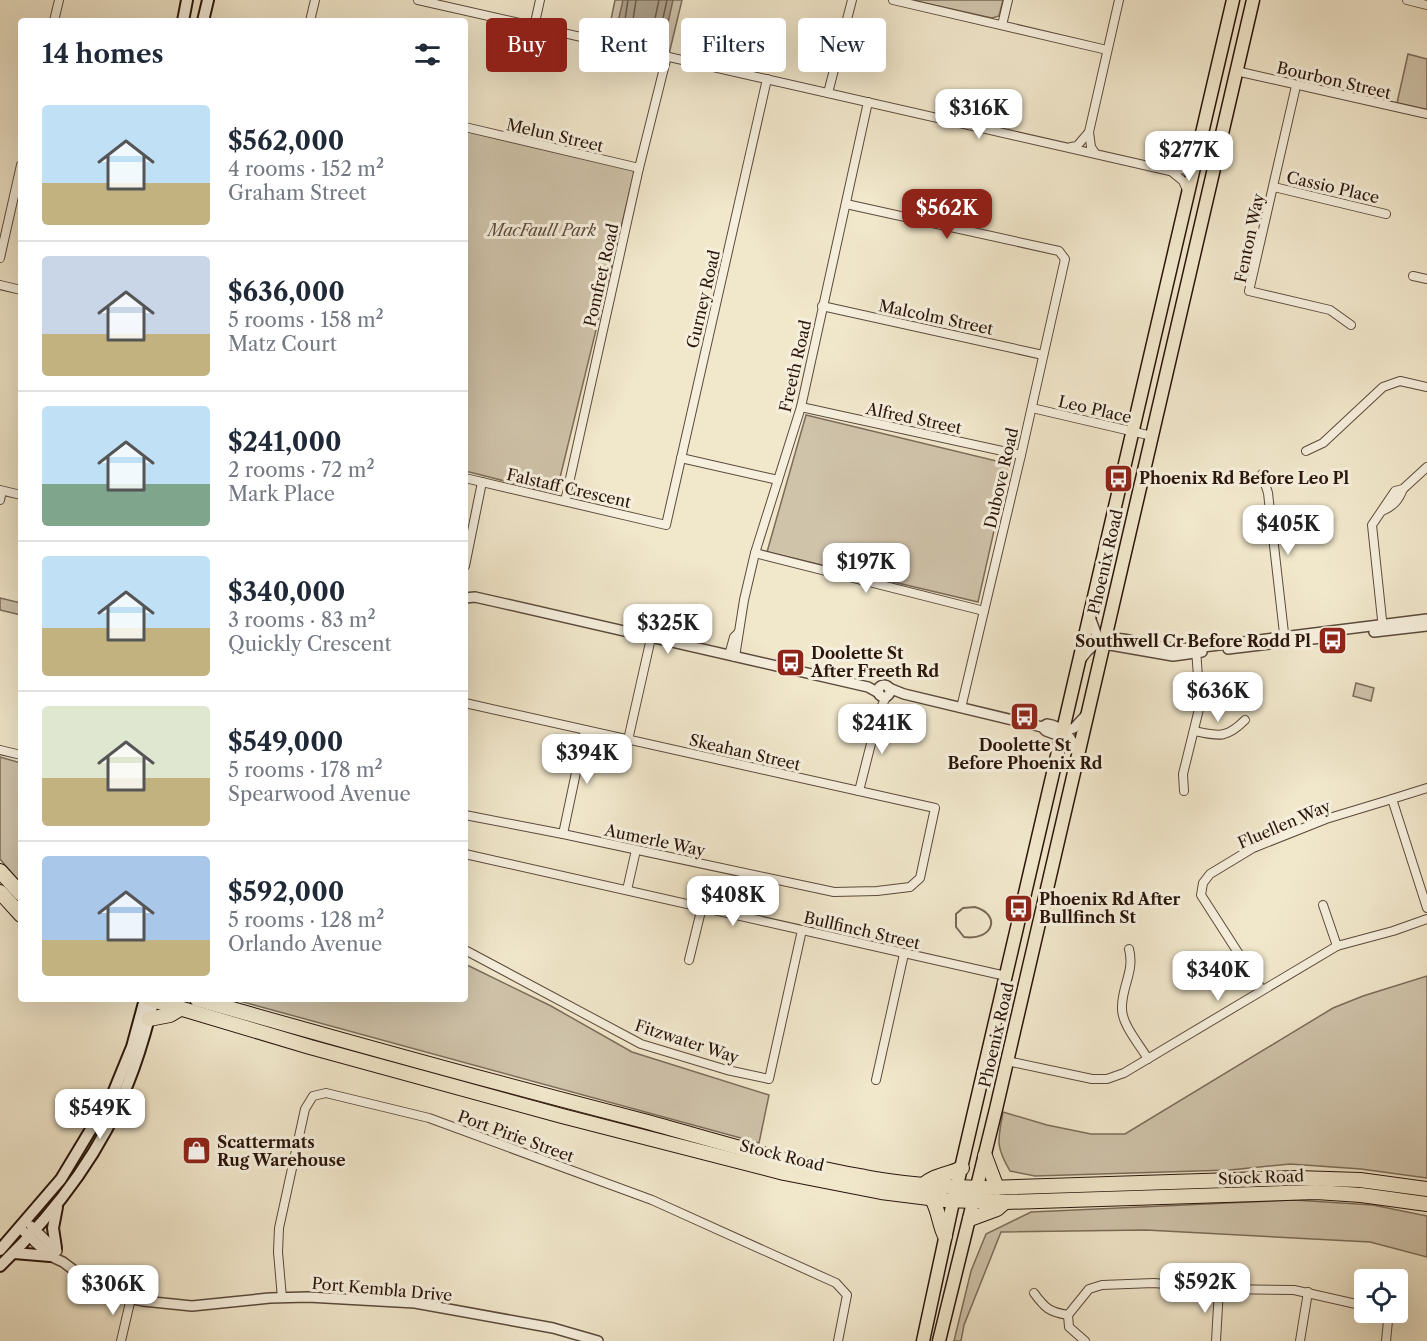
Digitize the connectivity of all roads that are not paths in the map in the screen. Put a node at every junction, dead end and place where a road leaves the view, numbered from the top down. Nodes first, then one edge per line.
1 (59, 0) edge
2 (187, 0) edge
3 (208, 0) edge
4 (315, 0) edge
5 (418, 0) edge
6 (540, 0) edge
7 (852, 0) edge
8 (893, 0) edge
9 (1008, 0) edge
10 (1119, 0) edge
11 (1233, 0) edge
12 (1253, 0) edge
13 (1407, 0) edge
14 (434, 2) edge
15 (1427, 5) edge
16 (55, 18) edge
17 (184, 18) edge
18 (204, 18) edge
19 (311, 18) edge
20 (498, 18) edge
21 (536, 18) edge
22 (1002, 25) junction
23 (1107, 50) junction
24 (669, 56) edge
25 (1236, 71) junction
26 (663, 72) edge
27 (766, 79) junction
28 (1296, 86) junction
29 (828, 93) junction
30 (868, 102) junction
31 (1427, 114) edge
32 (468, 129) edge
33 (1089, 132) junction
34 (1069, 147) junction
35 (1095, 153) junction
36 (1196, 161) junction
37 (639, 168) junction
38 (1170, 171) junction
39 (18, 176) edge
40 (1274, 187) junction
41 (1188, 192) junction
42 (846, 204) junction
43 (1386, 214) dead end
44 (4, 225) edge
45 (0, 258) edge
46 (1413, 276) dead end
47 (1427, 279) edge
48 (0, 285) edge
49 (18, 289) edge
50 (822, 306) junction
51 (1351, 325) dead end
52 (1043, 355) junction
53 (1427, 387) edge
54 (801, 407) junction
55 (1032, 408) junction
56 (1133, 432) junction
57 (1152, 436) junction
58 (1306, 451) dead end
59 (1021, 455) junction
60 (681, 458) junction
61 (1427, 467) edge
62 (1262, 474) dead end
63 (468, 479) edge
64 (778, 480) junction
65 (482, 482) junction
66 (1, 490) edge
67 (18, 494) edge
68 (0, 500) edge
69 (565, 501) junction
70 (666, 525) joint
71 (468, 551) edge
72 (755, 553) junction
73 (470, 598) edge
74 (984, 610) junction
75 (1090, 617) junction
76 (1427, 619) edge
77 (1427, 626) edge
78 (1383, 627) junction
79 (651, 638) junction
80 (1285, 639) junction
81 (1103, 641) junction
82 (1196, 650) junction
83 (732, 656) junction
84 (1079, 661) junction
85 (884, 692) junction
86 (468, 705) edge
87 (961, 708) junction
88 (1087, 714) junction
89 (1245, 720) dead end
90 (585, 730) junction
91 (1194, 731) junction
92 (1063, 732) junction
93 (628, 740) junction
94 (0, 750) edge
95 (18, 754) edge
96 (1078, 754) junction
97 (1427, 788) edge
98 (859, 791) junction
99 (1184, 791) dead end
100 (1392, 799) junction
101 (468, 816) edge
102 (563, 834) junction
103 (636, 850) junction
104 (468, 855) edge
105 (0, 871) edge
106 (910, 887) joint
107 (627, 890) junction
108 (18, 891) edge
109 (0, 892) edge
110 (1323, 905) dead end
111 (702, 907) junction
112 (1427, 908) edge
113 (18, 912) edge
114 (1427, 919) edge
115 (802, 930) junction
116 (1337, 946) junction
117 (1129, 949) dead end
118 (468, 952) edge
119 (904, 954) junction
120 (689, 960) dead end
121 (1006, 976) junction
122 (1262, 990) junction
123 (149, 1002) edge
124 (150, 1002) edge
125 (159, 1002) edge
126 (207, 1002) edge
127 (180, 1009) junction
128 (149, 1019) junction
129 (1148, 1059) junction
130 (1007, 1061) junction
131 (876, 1080) dead end
132 (985, 1156) junction
133 (962, 1168) junction
134 (923, 1185) junction
135 (997, 1188) junction
136 (1427, 1190) edge
137 (955, 1194) junction
138 (975, 1195) junction
139 (932, 1199) junction
140 (1006, 1202) junction
141 (58, 1204) junction
142 (1427, 1204) edge
143 (970, 1220) junction
144 (23, 1225) junction
145 (33, 1234) junction
146 (945, 1236) junction
147 (0, 1250) edge
148 (53, 1252) junction
149 (14, 1253) junction
150 (0, 1266) edge
151 (1219, 1289) junction
152 (1308, 1292) junction
153 (1034, 1293) dead end
154 (131, 1298) junction
155 (282, 1298) junction
156 (1354, 1303) edge
157 (1068, 1315) junction
158 (1388, 1323) edge
159 (121, 1341) edge
160 (598, 1341) edge
161 (838, 1341) edge
162 (923, 1341) edge
163 (939, 1341) edge
164 (1085, 1341) edge
165 (1216, 1341) edge
166 (1300, 1341) edge
167 (1386, 1341) edge

1 - 16 street
2 - 17 main road
3 - 18 main road
4 - 19 street
5 - 14 street
6 - 21 street
7 - 29 street
8 - 22 street
9 - 22 street
10 - 23 street
11 - 36 main road, Phoenix Road
12 - 25 main road, Phoenix Road
13 - 15 street
14 - 20 street
22 - 23 street
23 - 33 street
24 - 27 street
25 - 28 street, Bourbon Street
25 - 57 main road, Phoenix Road
26 - 37 street, Pomfret Road
27 - 29 street
27 - 60 street, Gurney Road
28 - 31 street, Bourbon Street
28 - 40 street, Fenton Way
29 - 30 street
30 - 34 street
30 - 42 street, Freeth Road
32 - 37 street, Melun Street
33 - 34 street
33 - 35 street
34 - 35 street
35 - 38 street
36 - 38 street
36 - 41 main road, Phoenix Road
37 - 69 street, Pomfret Road
38 - 41 street
39 - 44 street
40 - 43 street, Cassio Place
40 - 51 street, Fenton Way
41 - 56 main road, Phoenix Road
42 - 50 street, Freeth Road
42 - 52 street, Dubove Road
44 - 45 street
46 - 47 street
48 - 49 street
50 - 52 street, Malcolm Street
50 - 54 street, Freeth Road
52 - 55 street, Dubove Road
53 - 58 street
54 - 59 street, Alfred Street
54 - 64 street, Freeth Road
55 - 56 street, Leo Place
55 - 59 street, Dubove Road
56 - 57 street, Leo Place
56 - 75 main road, Phoenix Road
57 - 81 main road, Phoenix Road
59 - 74 street, Dubove Road
60 - 64 street
60 - 70 street, Gurney Road
61 - 78 street
62 - 80 street
63 - 65 street, Falstaff Crescent
64 - 72 street, Freeth Road
65 - 69 street, Falstaff Crescent
65 - 71 street
66 - 67 street
66 - 68 street
69 - 70 street, Falstaff Crescent
72 - 74 street
72 - 83 street, Freeth Road
73 - 79 street
74 - 87 street, Dubove Road
75 - 81 street
75 - 84 main road, Phoenix Road
76 - 78 street
77 - 78 street
78 - 80 street
79 - 83 street
79 - 93 street
80 - 82 street
81 - 82 street
81 - 84 street
81 - 88 main road, Phoenix Road
82 - 91 street
83 - 85 street
84 - 92 main road, Phoenix Road
85 - 87 street
85 - 98 street
86 - 90 street, Skeahan Street
87 - 92 street
88 - 92 street
88 - 96 main road, Phoenix Road
89 - 91 street
90 - 93 street, Skeahan Street
90 - 102 street
91 - 99 street
92 - 96 street
92 - 121 main road, Phoenix Road
93 - 98 street, Skeahan Street
94 - 95 street
96 - 130 main road, Phoenix Road
97 - 100 street, Fluellen Way
98 - 106 street, Skeahan Street
100 - 112 street
100 - 122 street, Fluellen Way
101 - 102 street, Aumerle Way
102 - 103 street, Aumerle Way
103 - 106 street, Aumerle Way
103 - 107 street
104 - 107 street, Bullfinch Street
105 - 108 highway
107 - 111 street, Bullfinch Street
109 - 113 highway
110 - 116 street
111 - 115 street, Bullfinch Street
111 - 120 street
114 - 116 street
115 - 118 street, Fitzwater Way
115 - 119 street, Bullfinch Street
116 - 122 street
117 - 129 street
119 - 121 street, Bullfinch Street
119 - 131 street
121 - 133 main road, Phoenix Road
122 - 129 street
123 - 144 main road
124 - 128 main road
125 - 127 highway, Stock Road
126 - 134 highway, Stock Road
127 - 128 highway
127 - 139 highway, Stock Road
128 - 141 main road
129 - 130 street
130 - 132 main road, Phoenix Road
132 - 135 highway
132 - 138 main road, Phoenix Road
133 - 134 highway
133 - 137 main road, Phoenix Road
134 - 137 highway, Stock Road
135 - 136 highway, Stock Road
135 - 138 highway, Stock Road
137 - 138 highway, Stock Road
137 - 139 highway, Stock Road
137 - 146 main road, Phoenix Road
138 - 140 highway, Stock Road
138 - 143 main road, Phoenix Road
139 - 146 highway
140 - 142 highway, Stock Road
140 - 143 highway
141 - 145 main road
141 - 148 main road
143 - 163 main road, Phoenix Road
144 - 145 street, Port Kembla Drive
144 - 147 main road
145 - 148 street, Port Kembla Drive
145 - 149 main road
146 - 162 main road, Phoenix Road
148 - 149 main road
148 - 154 street, Port Kembla Drive
149 - 150 main road
151 - 152 street
151 - 157 street
151 - 165 street
152 - 156 street
152 - 166 street
153 - 157 street
154 - 155 street, Port Kembla Drive
154 - 159 street
155 - 160 street, Port Kembla Drive
155 - 161 street, Port Pirie Street
157 - 164 street
158 - 167 street

